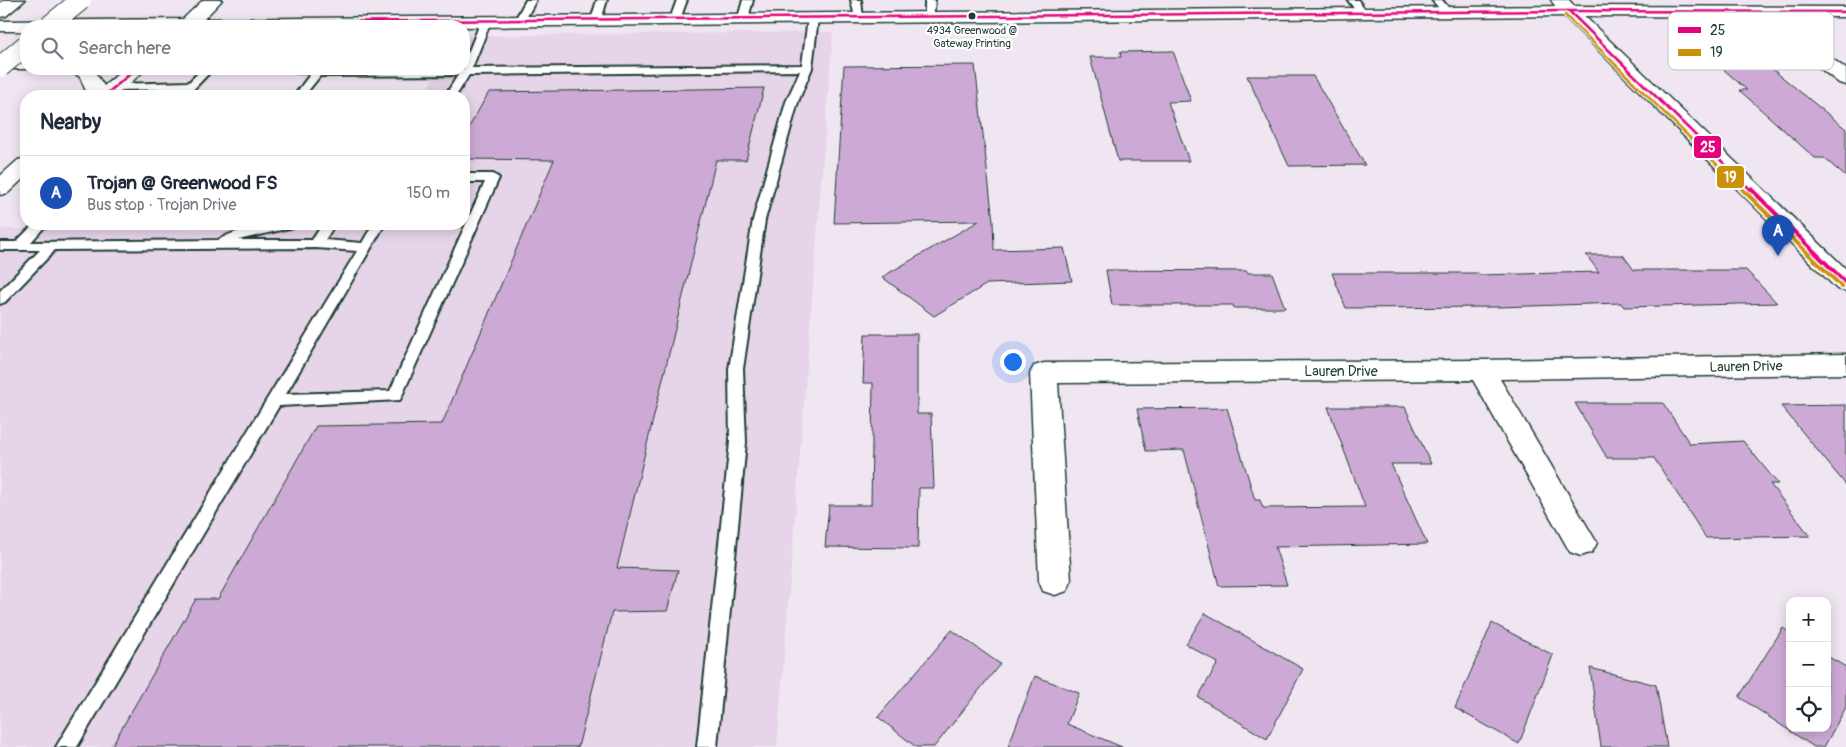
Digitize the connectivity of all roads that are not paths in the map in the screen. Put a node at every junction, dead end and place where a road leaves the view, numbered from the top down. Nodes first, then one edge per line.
1 (16, 0) edge
2 (81, 0) edge
3 (213, 0) edge
4 (531, 0) edge
5 (602, 0) edge
6 (682, 0) edge
7 (748, 0) edge
8 (1565, 5) edge
9 (1357, 6) edge
10 (1442, 6) edge
11 (858, 8) edge
12 (930, 8) edge
13 (0, 12) edge
14 (1736, 12) edge
15 (743, 18) junction
16 (813, 18) junction
17 (675, 19) junction
18 (56, 20) edge
19 (192, 20) edge
20 (520, 20) junction
21 (596, 20) junction
22 (470, 21) edge
23 (486, 21) junction
24 (0, 26) edge
25 (20, 26) edge
26 (20, 51) edge
27 (470, 61) edge
28 (0, 63) edge
29 (20, 63) edge
30 (0, 67) edge
31 (807, 68) junction
32 (1834, 70) edge
33 (470, 71) edge
34 (89, 75) edge
35 (128, 75) edge
36 (202, 75) edge
37 (314, 75) edge
38 (464, 75) edge
39 (1846, 79) edge
40 (192, 85) junction
41 (102, 90) edge
42 (109, 90) edge
43 (138, 90) edge
44 (187, 90) edge
45 (303, 90) edge
46 (455, 90) edge
47 (20, 170) edge
48 (470, 178) edge
49 (0, 188) edge
50 (470, 229) edge
51 (35, 230) edge
52 (260, 230) edge
53 (325, 230) edge
54 (376, 230) edge
55 (470, 230) edge
56 (316, 244) junction
57 (220, 245) junction
58 (0, 246) edge
59 (19, 246) junction
60 (51, 246) junction
61 (366, 247) junction
62 (1846, 283) edge
63 (0, 299) edge
64 (1846, 364) edge
65 (1481, 370) junction
66 (274, 400) junction
67 (1581, 543) dead end
68 (1055, 581) dead end
69 (66, 747) edge
70 (707, 747) edge

1 - 13 main road
2 - 18 main road, bridge
3 - 19 main road
4 - 20 lane
5 - 21 lane
6 - 17 lane
7 - 15 lane
8 - 10 main road
8 - 14 main road
8 - 62 main road
9 - 10 main road
9 - 12 main road
11 - 12 main road
11 - 16 main road
15 - 16 main road
15 - 17 main road
16 - 31 lane
17 - 21 main road
20 - 21 main road
20 - 23 main road
22 - 23 main road
23 - 27 lane
24 - 25 main road
26 - 30 main road, bridge
28 - 29 main road
31 - 33 lane
31 - 70 lane
32 - 39 main road
34 - 41 main road
35 - 42 main road
36 - 40 lane
37 - 45 lane
38 - 46 lane
40 - 43 lane
40 - 44 lane
47 - 49 main road
48 - 50 lane
51 - 59 lane
52 - 57 lane
53 - 56 lane
54 - 61 lane
55 - 66 lane
56 - 57 lane
56 - 61 lane
57 - 60 lane
58 - 59 lane
59 - 60 lane
60 - 63 lane
61 - 66 lane
64 - 65 main road, Lauren Drive
65 - 67 main road
65 - 68 main road, Lauren Drive
66 - 69 lane

